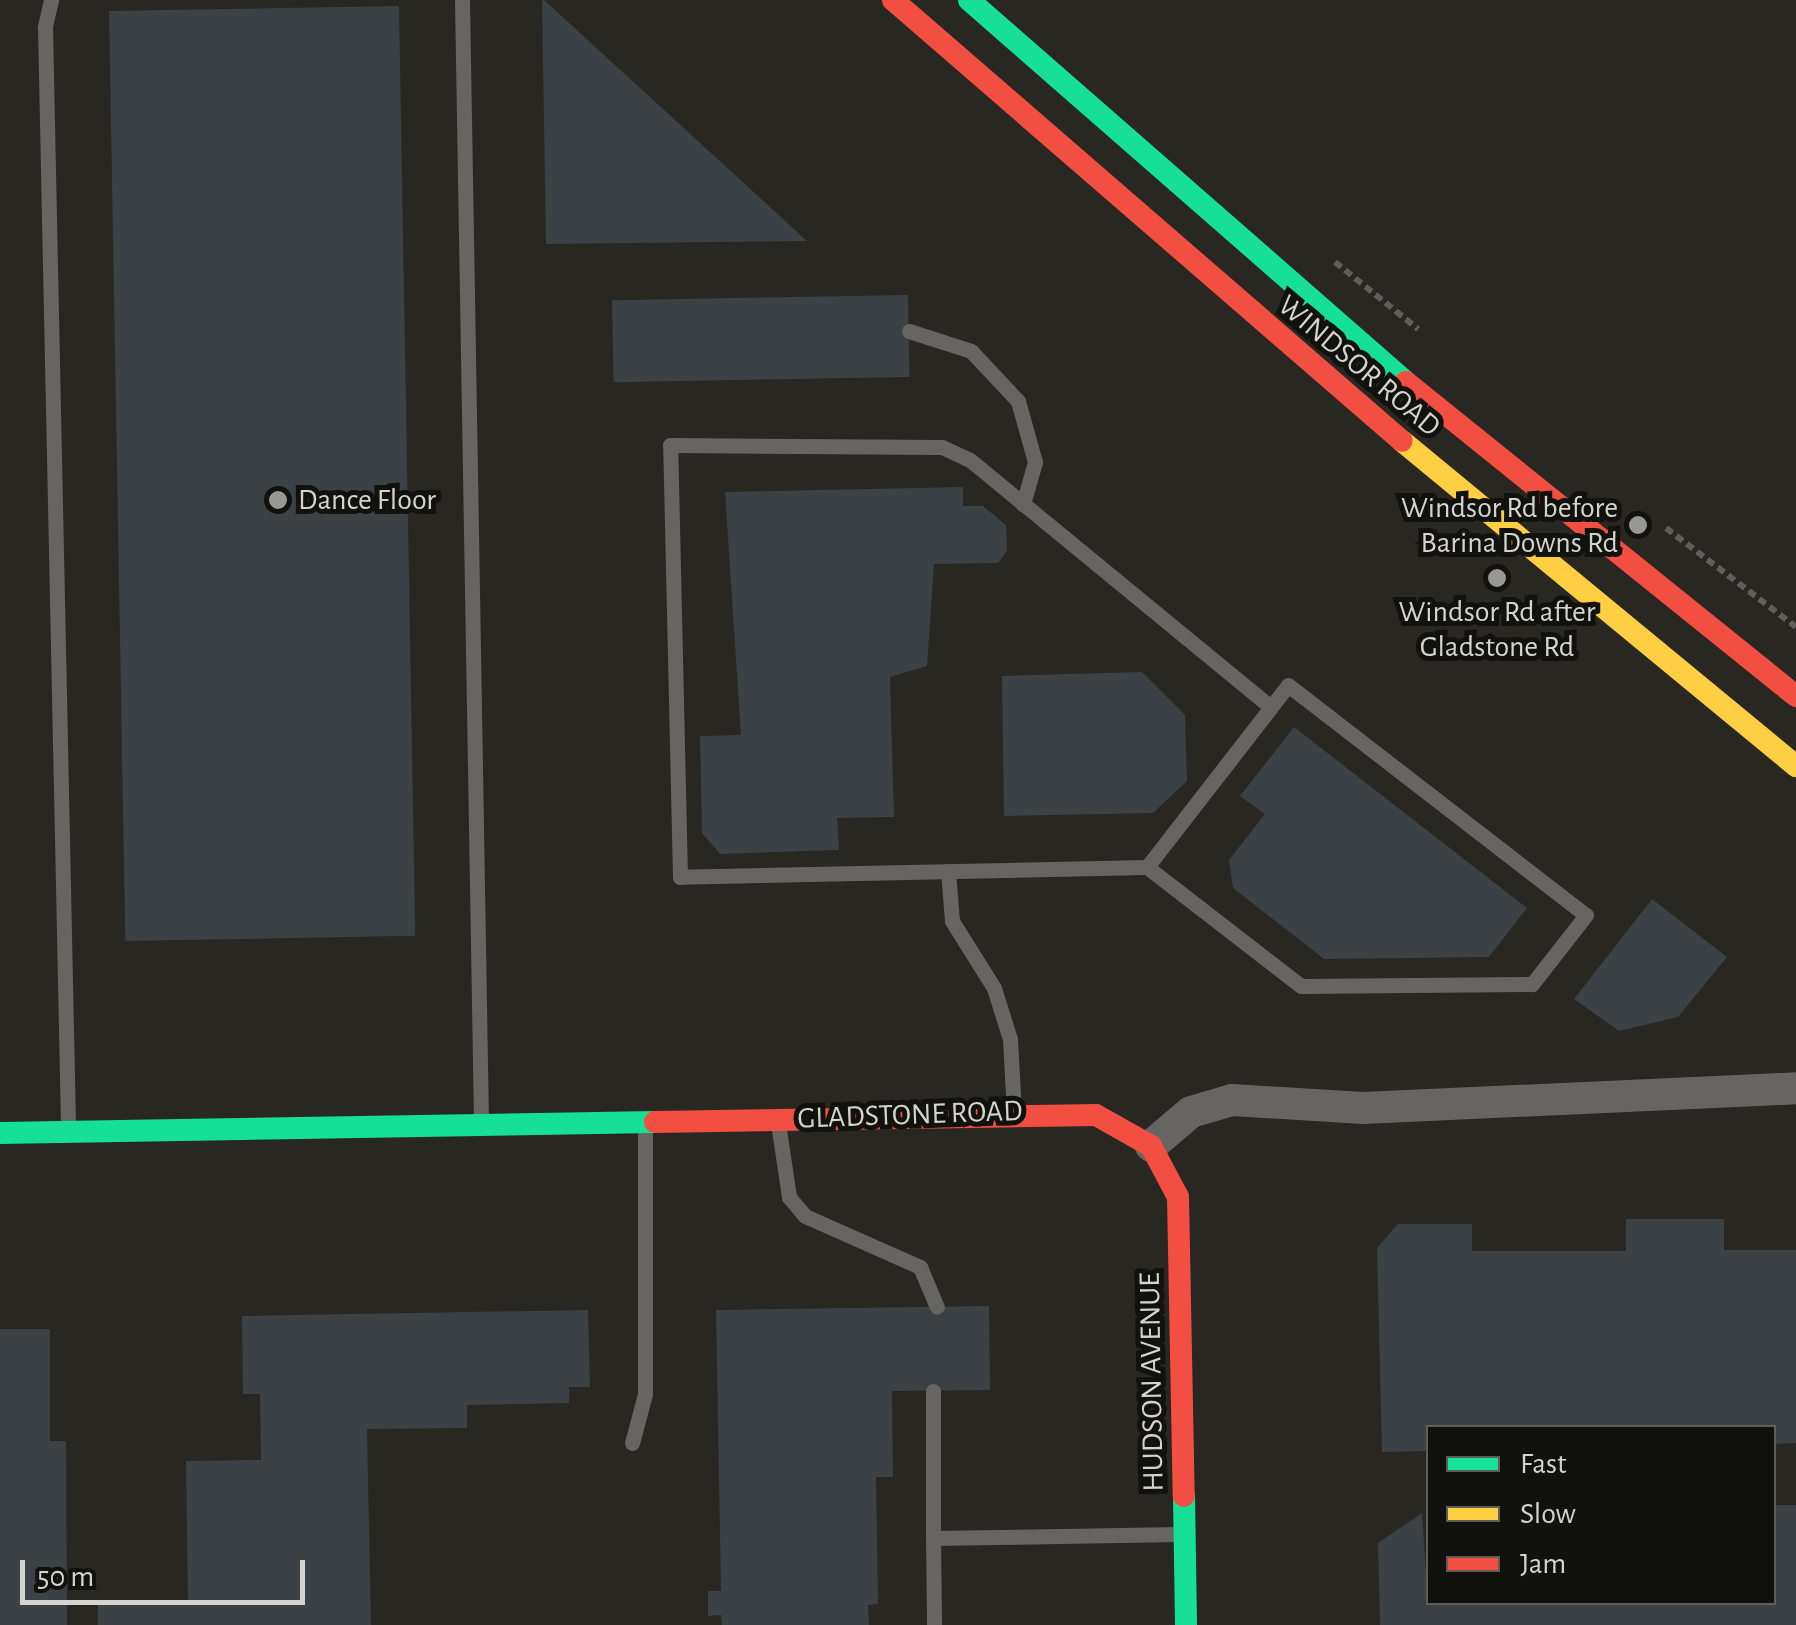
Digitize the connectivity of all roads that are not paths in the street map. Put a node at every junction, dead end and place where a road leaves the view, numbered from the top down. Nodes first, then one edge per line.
1 (51, 0) edge
2 (462, 0) edge
3 (893, 0) edge
4 (969, 0) edge
5 (909, 330) dead end
6 (1024, 504) junction
7 (1796, 696) edge
8 (1271, 707) junction
9 (1796, 766) edge
10 (1147, 867) junction
11 (948, 871) junction
12 (1796, 1088) edge
13 (1014, 1112) junction
14 (778, 1120) junction
15 (644, 1121) junction
16 (480, 1124) junction
17 (68, 1132) junction
18 (0, 1134) edge
19 (1151, 1146) junction
20 (938, 1306) dead end
21 (932, 1391) dead end
22 (632, 1443) dead end
23 (1184, 1534) junction
24 (933, 1538) junction
25 (934, 1625) edge
26 (1186, 1625) edge

1 - 17 lane
2 - 16 lane
3 - 9 main road, WINDSOR ROAD
4 - 7 main road, WINDSOR ROAD
5 - 6 lane
6 - 8 lane
6 - 11 lane
8 - 10 lane
8 - 10 lane
10 - 11 lane
11 - 13 lane
12 - 19 street
13 - 14 main road, GLADSTONE ROAD
13 - 19 main road, GLADSTONE ROAD
14 - 15 main road, GLADSTONE ROAD
14 - 20 lane
15 - 16 main road, GLADSTONE ROAD
15 - 22 lane
16 - 17 main road, GLADSTONE ROAD
17 - 18 main road, GLADSTONE ROAD
19 - 23 main road, HUDSON AVENUE
21 - 24 lane
23 - 24 lane
23 - 26 main road, HUDSON AVENUE
24 - 25 lane

